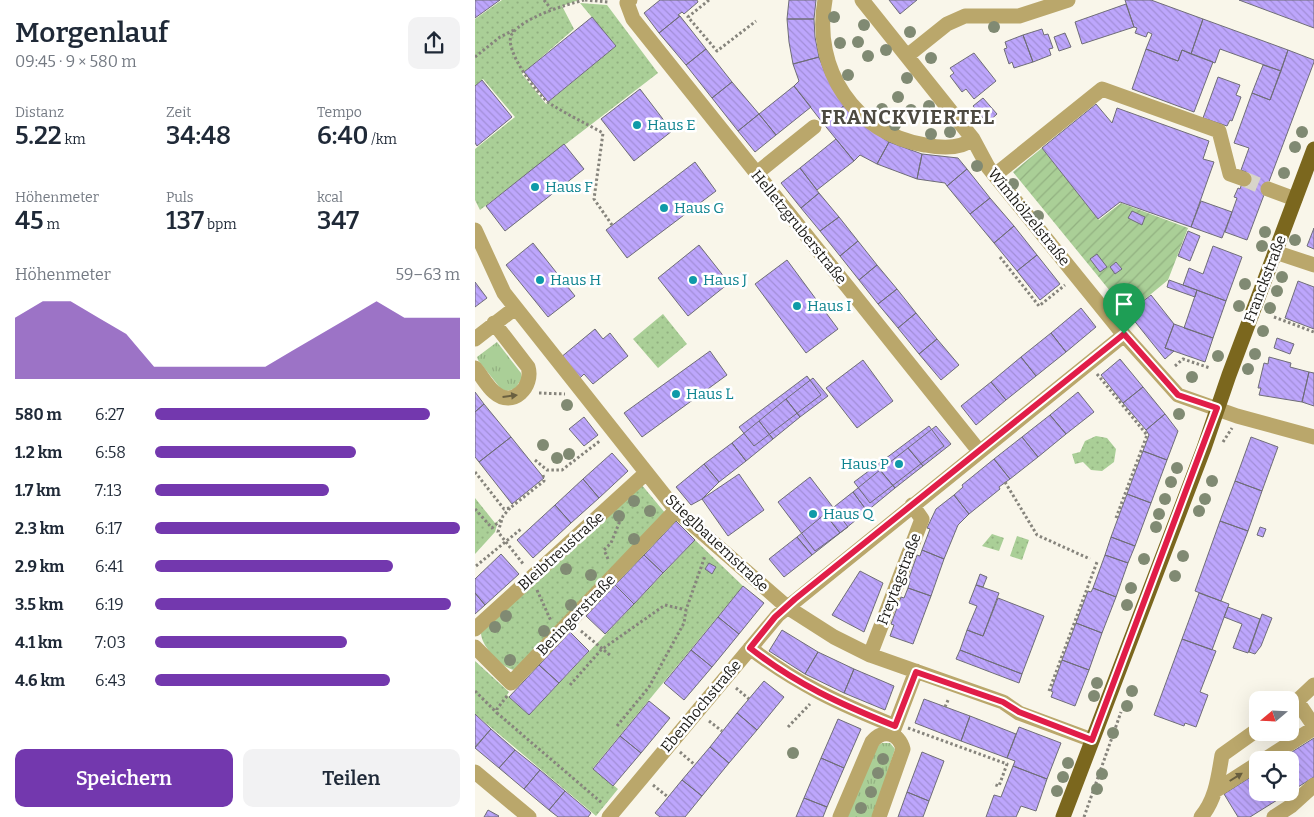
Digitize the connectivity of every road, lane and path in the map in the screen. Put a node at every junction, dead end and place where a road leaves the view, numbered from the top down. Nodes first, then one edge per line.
1 (543, 0) edge
2 (585, 0) edge
3 (630, 0) edge
4 (709, 0) edge
5 (825, 0) edge
6 (861, 0) edge
7 (1068, 0) edge
8 (608, 2) dead end
9 (551, 9) junction
10 (756, 22) dead end
11 (522, 26) junction
12 (475, 56) edge
13 (907, 56) junction
14 (814, 127) dead end
15 (973, 139) junction
16 (1314, 149) edge
17 (757, 173) junction
18 (995, 175) junction
19 (1244, 180) tunnel mouth
20 (1268, 188) tunnel mouth
21 (1295, 199) junction
22 (612, 225) dead end
23 (475, 230) edge
24 (1275, 252) junction
25 (1000, 257) dead end
26 (1314, 265) edge
27 (1065, 285) dead end
28 (515, 308) junction
29 (1274, 317) dead end
30 (494, 323) junction
31 (1314, 332) edge
32 (1124, 334) junction
33 (475, 339) edge
34 (1175, 366) dead end
35 (475, 368) edge
36 (1210, 368) dead end
37 (1097, 374) dead end
38 (569, 392) dead end
39 (539, 393) dead end
40 (1217, 408) junction
41 (605, 437) dead end
42 (1314, 437) edge
43 (979, 451) junction
44 (535, 460) dead end
45 (475, 472) edge
46 (646, 473) junction
47 (543, 475) dead end
48 (1005, 482) dead end
49 (912, 505) junction
50 (510, 508) junction
51 (475, 509) edge
52 (676, 510) junction
53 (1116, 518) dead end
54 (502, 519) junction
55 (521, 529) dead end
56 (507, 543) junction
57 (708, 548) dead end
58 (1090, 559) dead end
59 (1097, 562) dead end
60 (476, 566) edge
61 (531, 578) junction
62 (787, 607) junction
63 (686, 610) junction
64 (567, 628) junction
65 (475, 630) edge
66 (475, 647) edge
67 (750, 648) junction
68 (601, 650) junction
69 (870, 655) junction
70 (611, 656) dead end
71 (916, 672) junction
72 (570, 685) dead end
73 (733, 685) dead end
74 (1314, 685) edge
75 (475, 691) edge
76 (511, 691) dead end
77 (1049, 691) dead end
78 (817, 692) junction
79 (950, 695) dead end
80 (749, 699) dead end
81 (1299, 699) edge
82 (945, 707) dead end
83 (1299, 710) edge
84 (497, 713) junction
85 (705, 718) dead end
86 (617, 726) dead end
87 (789, 727) dead end
88 (1314, 727) edge
89 (898, 729) junction
90 (723, 731) dead end
91 (1249, 736) edge
92 (1092, 740) junction
93 (678, 751) dead end
94 (1278, 751) edge
95 (695, 764) dead end
96 (1249, 769) edge
97 (475, 772) edge
98 (651, 783) dead end
99 (993, 784) dead end
100 (1314, 785) edge
101 (1215, 791) junction
102 (668, 797) dead end
103 (607, 812) edge
104 (529, 817) edge
105 (840, 817) edge
106 (879, 817) edge
107 (1063, 817) edge
108 (1201, 817) edge
109 (1274, 817) edge

1 - 9 path
2 - 8 path
2 - 9 path
3 - 17 street, Helletzgruberstraße
4 - 10 path
5 - 15 street
6 - 13 street, Wimhölzelstraße
7 - 13 street
9 - 11 path
11 - 12 path
11 - 22 path
13 - 15 street, Wimhölzelstraße
14 - 17 street
15 - 18 street, Wimhölzelstraße
16 - 21 main road, Franckstraße
17 - 43 street, Helletzgruberstraße
18 - 19 street
18 - 32 street, Wimhölzelstraße
20 - 21 street
21 - 24 main road, Franckstraße
23 - 28 street, Stieglbauernstraße
24 - 26 street
24 - 40 main road, Franckstraße
25 - 27 path
28 - 30 street
28 - 46 street, Stieglbauernstraße
29 - 31 path
30 - 33 street
35 -> 30 street
32 - 40 street, Wimhölzelstraße
32 - 43 street, Ebenhochstraße
34 - 36 path
37 - 53 path
38 - 39 path
40 - 42 street
40 - 92 main road, Franckstraße
41 - 44 path
43 - 49 street, Ebenhochstraße
45 - 50 path
46 - 52 street, Stieglbauernstraße
46 - 61 street, Bleibtreustraße
47 - 50 path
48 - 58 path
49 - 62 street, Ebenhochstraße
49 - 69 street, Freytagstraße
50 - 54 path
51 - 54 path
52 - 62 street, Stieglbauernstraße
52 - 64 street, Beringerstraße
54 - 56 path
55 - 56 path
56 - 60 path
56 - 61 path
57 - 63 path
59 - 77 path
61 - 64 path
61 - 65 street, Bleibtreustraße
62 - 67 street, Ebenhochstraße
62 - 69 street, Stieglbauernstraße
63 - 68 path
63 - 86 path
64 - 66 street, Beringerstraße
64 - 68 path
67 - 78 street
67 - 103 street, Ebenhochstraße
68 - 70 path
68 - 72 path
69 - 71 street, Stieglbauernstraße
71 - 89 street
71 - 92 street, Stieglbauernstraße
73 - 80 path
74 - 81 street
75 - 84 path
76 - 84 path
78 - 87 path
78 - 89 street
79 - 82 path
83 - 88 street
84 - 103 path
85 - 90 path
88 - 94 street
89 - 99 path
89 - 105 street
89 - 106 street
91 - 101 street
92 - 107 main road, Franckstraße
93 - 95 path
101 -> 96 street
97 - 104 street
98 - 102 path
100 - 109 street
101 - 108 street

